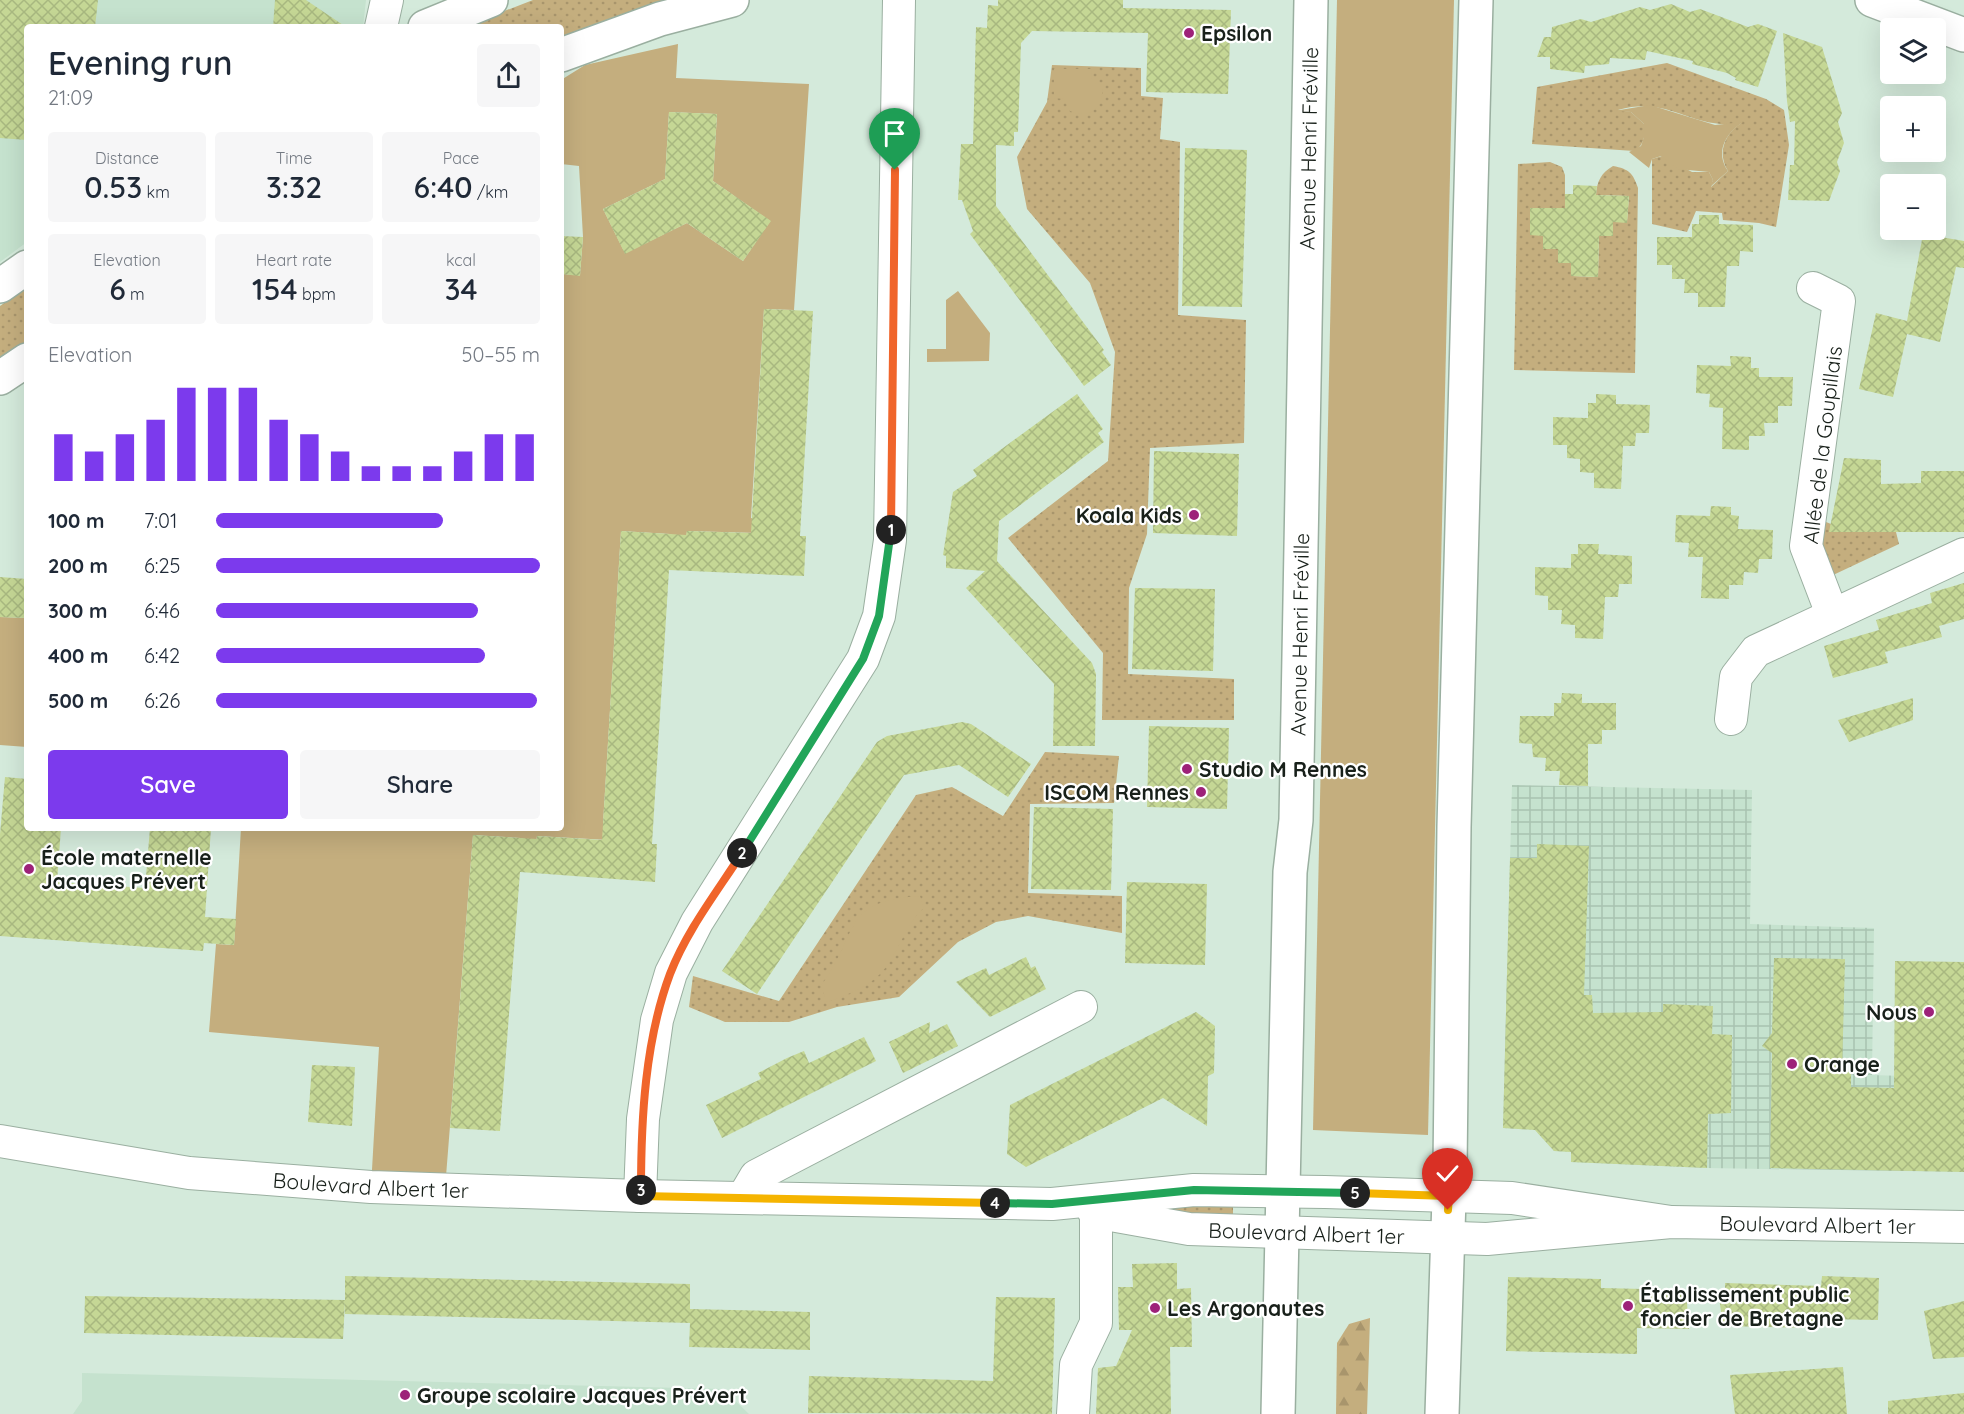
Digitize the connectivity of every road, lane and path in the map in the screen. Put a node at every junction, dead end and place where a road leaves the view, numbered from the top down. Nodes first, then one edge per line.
1 (387, 0) edge
2 (491, 0) edge
3 (732, 0) edge
4 (899, 0) edge
5 (1311, 0) edge
6 (1476, 0) edge
7 (1872, 0) edge
8 (382, 24) edge
9 (431, 24) edge
10 (1964, 35) edge
11 (564, 54) edge
12 (24, 269) edge
13 (0, 286) edge
14 (1813, 288) dead end
15 (24, 362) edge
16 (0, 378) edge
17 (1964, 554) edge
18 (1832, 614) junction
19 (1731, 719) dead end
20 (1081, 1007) dead end
21 (0, 1140) edge
22 (1283, 1192) junction
23 (640, 1196) junction
24 (1449, 1196) junction
25 (743, 1198) junction
26 (1052, 1204) junction
27 (1096, 1213) junction
28 (1671, 1222) junction
29 (1964, 1227) edge
30 (1282, 1232) junction
31 (1447, 1237) junction
32 (1073, 1414) edge
33 (1278, 1414) edge
34 (1442, 1414) edge

1 - 8 street
2 - 9 main road
3 - 11 main road
4 - 23 street
5 - 22 main road, Avenue Henri Fréville
6 - 24 main road
7 - 10 main road
12 - 13 main road
14 - 18 street, Allée de la Goupillais
15 - 16 main road
17 - 18 street
18 - 19 street
20 - 25 street
21 - 23 street, Boulevard Albert 1er
22 - 24 street, Boulevard Albert 1er
22 - 26 street, Boulevard Albert 1er
22 - 30 main road, Avenue Henri Fréville
23 - 25 street, Boulevard Albert 1er
24 - 28 street, Boulevard Albert 1er
24 - 31 main road
25 - 26 street, Boulevard Albert 1er
26 - 27 street, Boulevard Albert 1er
27 - 30 street, Boulevard Albert 1er
27 - 32 street
28 - 29 street, Boulevard Albert 1er
28 - 31 street, Boulevard Albert 1er
30 - 31 street, Boulevard Albert 1er
30 - 33 main road, Avenue Henri Fréville
31 - 34 main road

